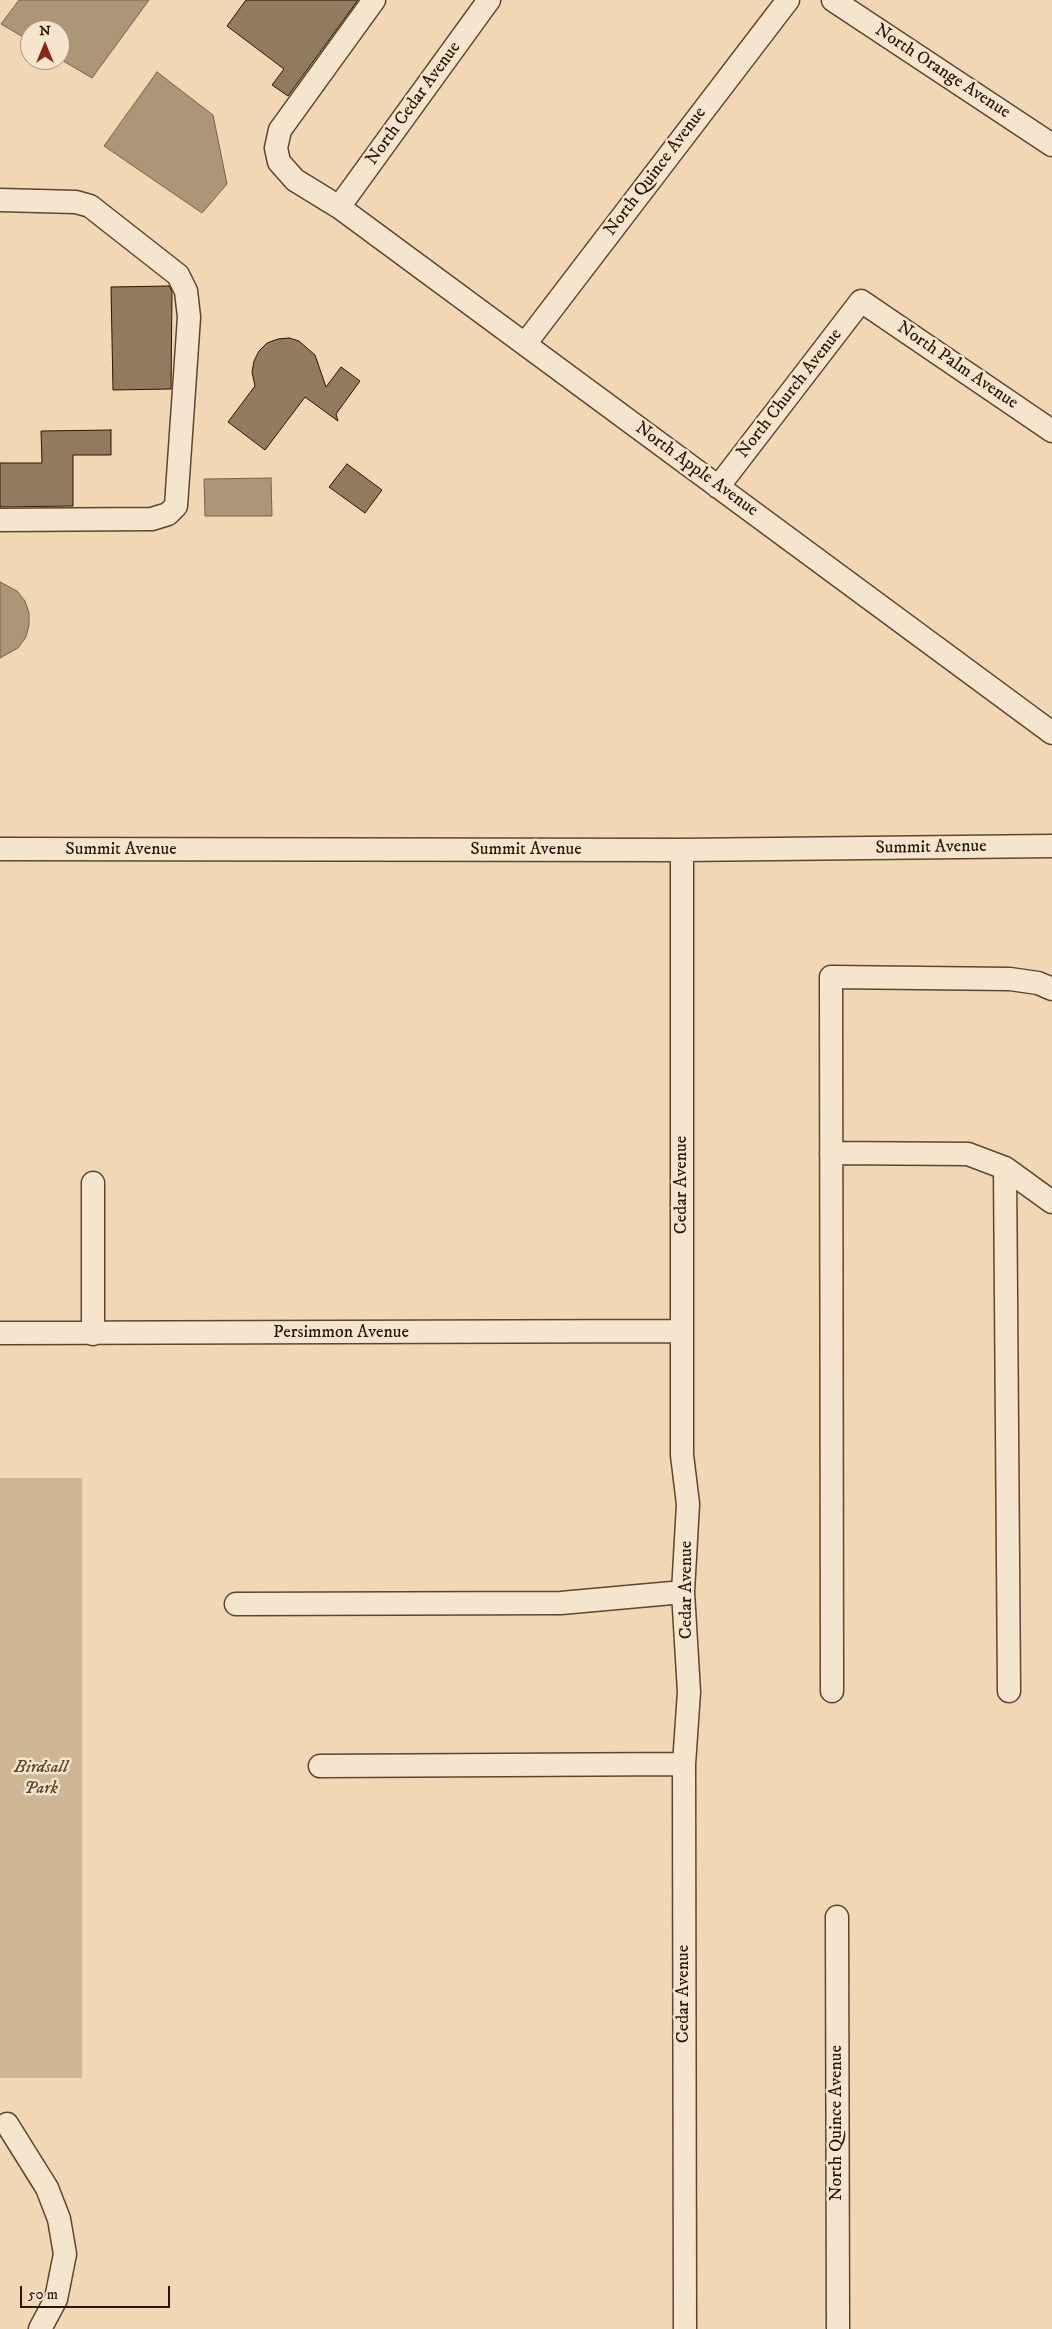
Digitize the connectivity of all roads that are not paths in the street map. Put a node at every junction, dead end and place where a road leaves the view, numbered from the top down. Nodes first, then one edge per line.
1 (374, 0) edge
2 (489, 0) edge
3 (788, 0) edge
4 (832, 0) edge
5 (1052, 145) edge
6 (0, 200) edge
7 (339, 208) junction
8 (861, 301) joint
9 (525, 344) junction
10 (1052, 431) edge
11 (718, 487) junction
12 (0, 520) edge
13 (1052, 733) edge
14 (1052, 846) edge
15 (0, 849) edge
16 (682, 850) junction
17 (1052, 989) edge
18 (831, 1153) junction
19 (1005, 1168) junction
20 (93, 1183) dead end
21 (1052, 1202) edge
22 (682, 1331) junction
23 (0, 1333) edge
24 (93, 1334) junction
25 (683, 1592) junction
26 (236, 1604) dead end
27 (832, 1691) dead end
28 (1009, 1691) dead end
29 (684, 1764) junction
30 (320, 1766) dead end
31 (837, 1918) dead end
32 (7, 2124) dead end
33 (40, 2329) edge
34 (685, 2329) edge
35 (838, 2329) edge

1 - 7 street, North Apple Avenue
2 - 7 street, North Cedar Avenue
3 - 9 street, North Quince Avenue
4 - 5 street, North Orange Avenue
6 - 12 street
7 - 9 street, North Apple Avenue
8 - 10 street, North Palm Avenue
8 - 11 street, North Church Avenue
9 - 11 street, North Apple Avenue
11 - 13 street, North Apple Avenue
14 - 16 street, Summit Avenue
15 - 16 street, Summit Avenue
16 - 22 street, Cedar Avenue
17 - 18 street
18 - 19 street
18 - 27 street
19 - 21 street
19 - 28 street
20 - 24 street
22 - 24 street, Persimmon Avenue
22 - 25 street, Cedar Avenue
23 - 24 street, Persimmon Avenue
25 - 26 street
25 - 29 street, Cedar Avenue
29 - 30 street
29 - 34 street, Cedar Avenue
31 - 35 street, North Quince Avenue
32 - 33 street

